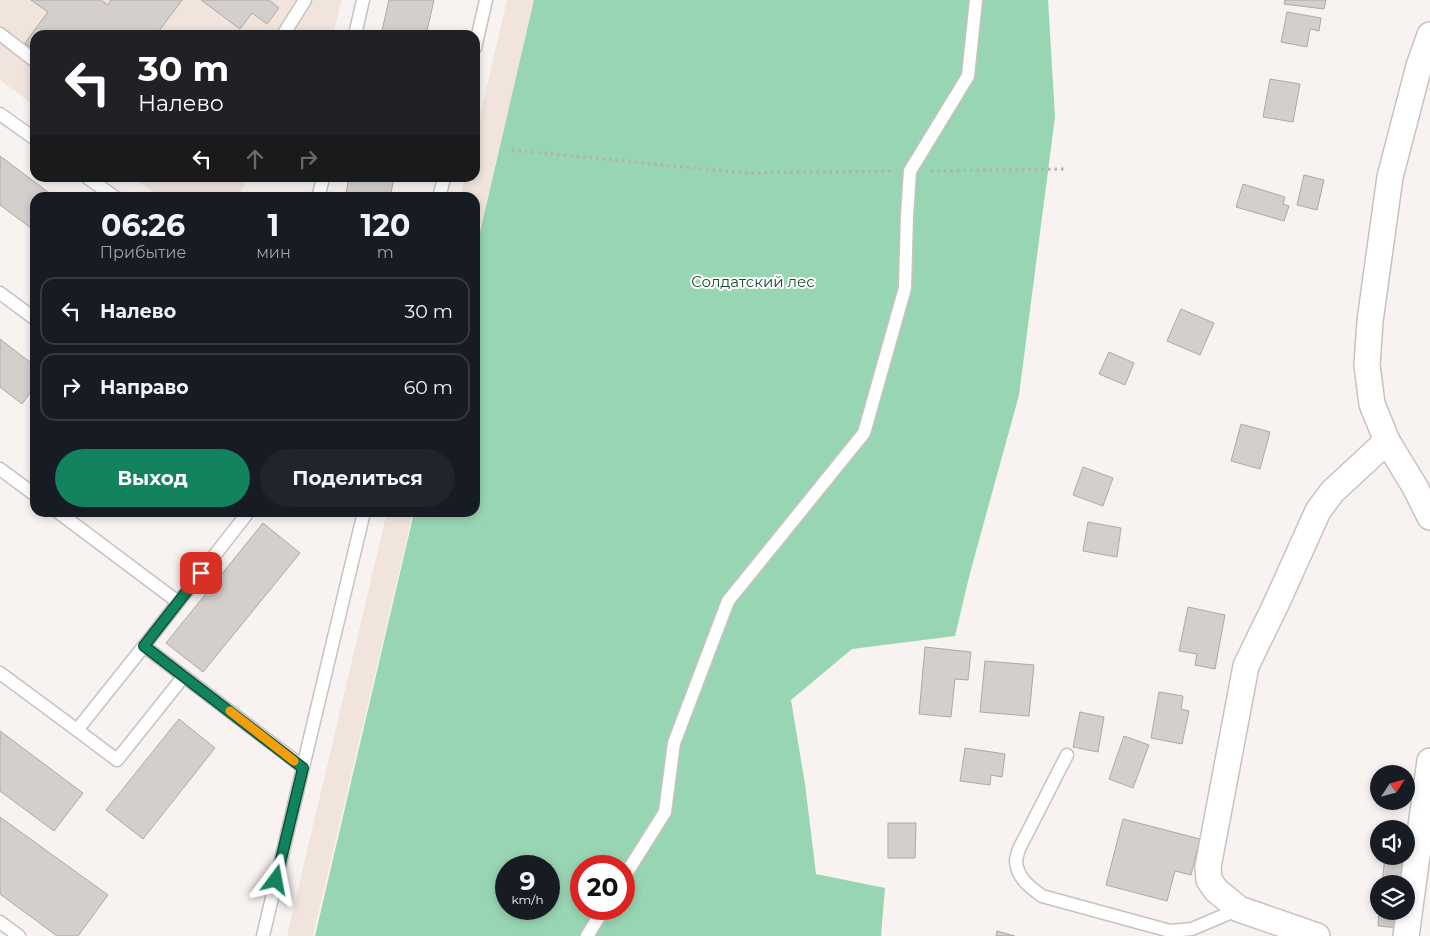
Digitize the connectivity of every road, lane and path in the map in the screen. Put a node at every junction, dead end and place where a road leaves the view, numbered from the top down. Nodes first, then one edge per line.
1 (305, 0) edge
2 (363, 0) edge
3 (486, 0) edge
4 (976, 0) edge
5 (286, 30) edge
6 (356, 30) edge
7 (479, 30) edge
8 (0, 34) edge
9 (1430, 35) edge
10 (30, 57) edge
11 (0, 114) edge
12 (30, 135) edge
13 (512, 150) dead end
14 (1064, 169) dead end
15 (910, 171) junction
16 (94, 182) edge
17 (108, 192) edge
18 (0, 293) edge
19 (30, 315) edge
20 (1387, 441) junction
21 (0, 469) edge
22 (30, 491) edge
23 (65, 517) edge
24 (245, 517) edge
25 (363, 517) edge
26 (1430, 517) edge
27 (178, 602) junction
28 (144, 646) junction
29 (0, 673) edge
30 (184, 676) junction
31 (77, 730) junction
32 (1067, 755) dead end
33 (1430, 761) edge
34 (303, 768) junction
35 (635, 860) edge
36 (1239, 909) junction
37 (597, 920) edge
38 (0, 922) edge
39 (19, 936) edge
40 (263, 936) edge
41 (587, 936) edge
42 (1317, 936) edge
43 (1406, 936) edge

1 - 5 lane
2 - 6 lane
3 - 7 lane
4 - 15 lane
8 - 10 lane
9 - 20 street
11 - 12 lane
13 - 15 path
14 - 15 path
15 - 35 lane
16 - 17 lane
18 - 19 lane
20 - 26 street
20 - 36 street
21 - 22 lane
23 - 27 lane
24 - 27 lane
25 - 34 lane
27 - 28 lane
28 - 30 lane
28 - 31 lane
29 - 31 lane
30 - 31 lane
30 - 34 lane
32 - 36 lane
33 - 43 street
34 - 40 lane
36 - 42 street
37 - 41 lane
38 - 39 lane

